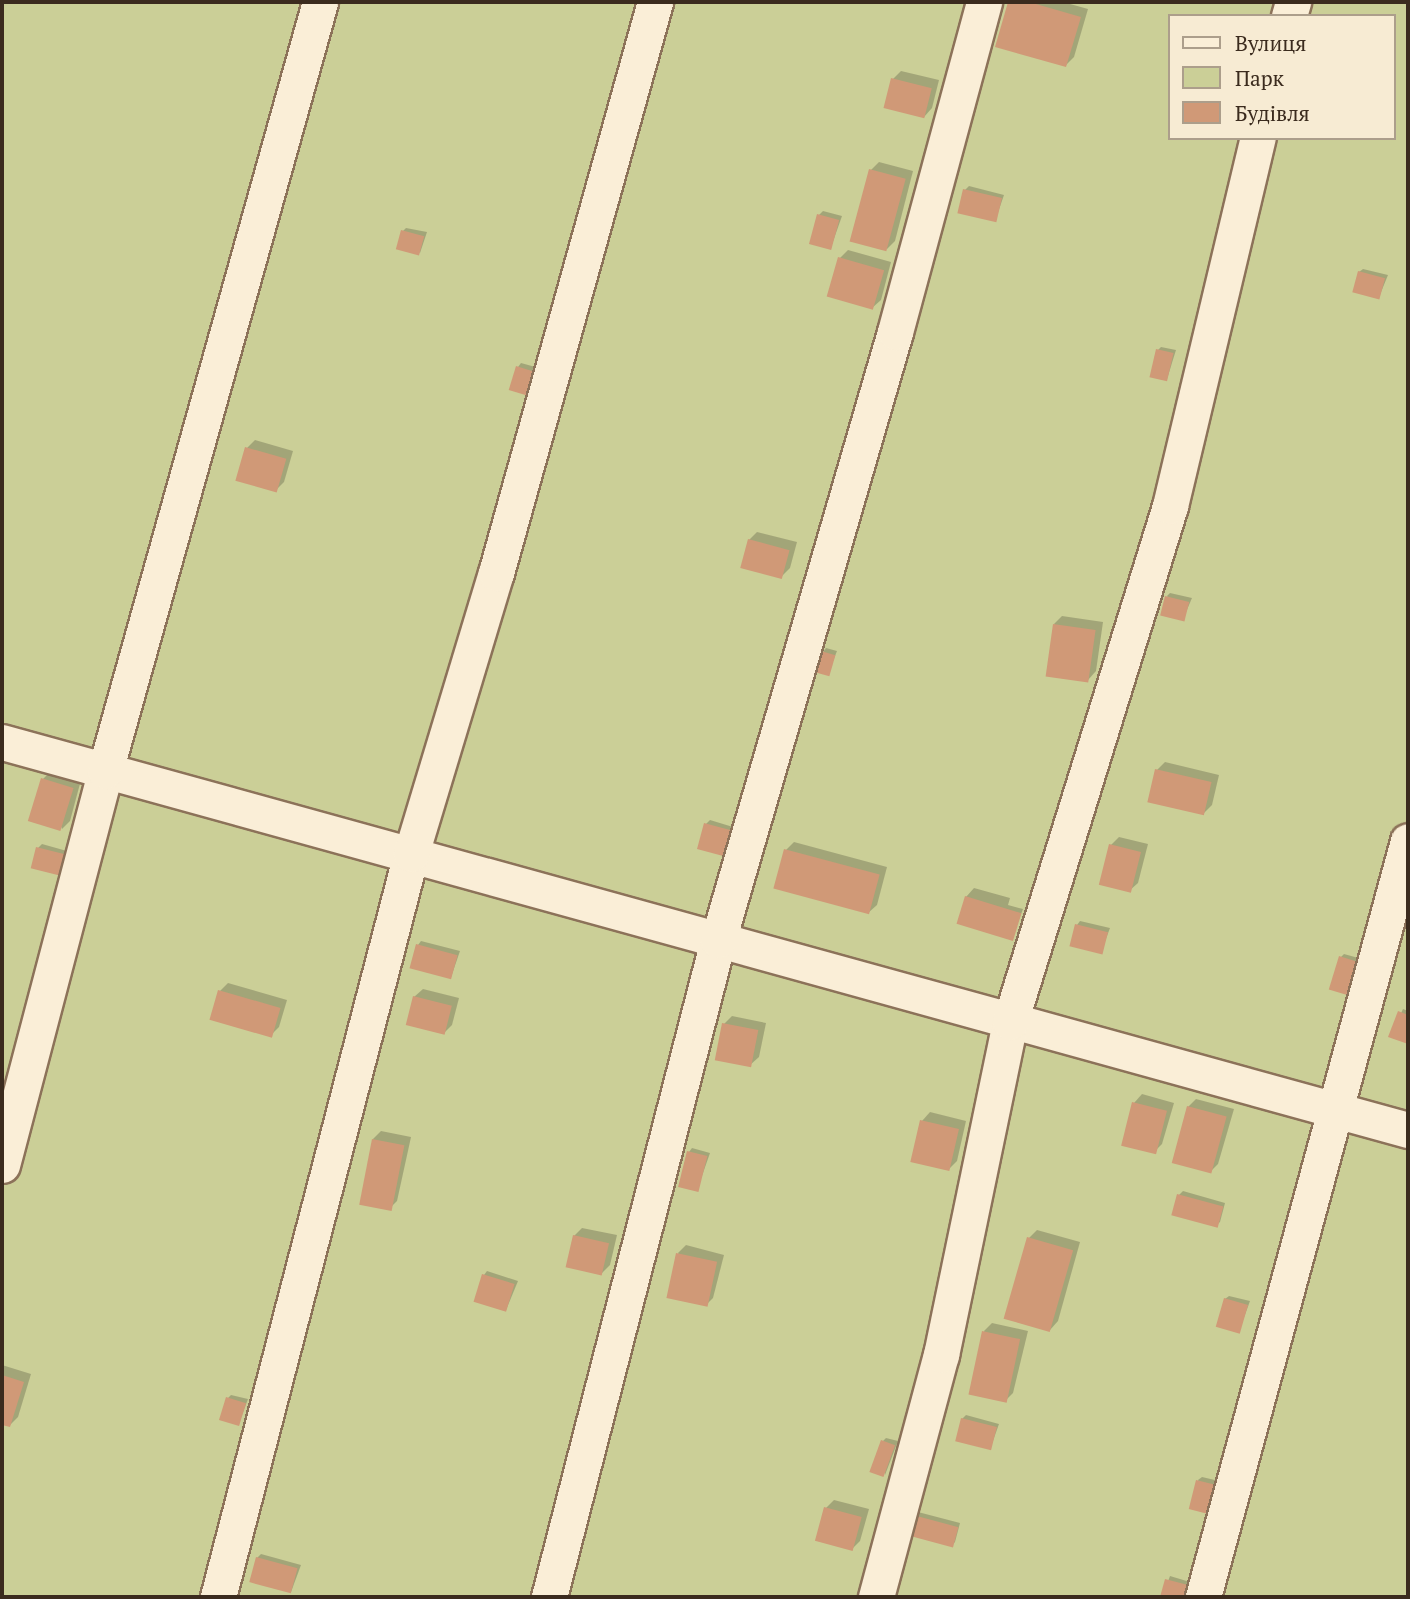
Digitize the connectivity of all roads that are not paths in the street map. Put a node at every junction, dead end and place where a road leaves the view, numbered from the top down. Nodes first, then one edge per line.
1 (320, 2) edge
2 (655, 2) edge
3 (984, 2) edge
4 (1258, 140) edge
5 (2, 742) edge
6 (105, 771) junction
7 (1408, 841) edge
8 (411, 854) junction
9 (718, 940) junction
10 (1010, 1022) junction
11 (1337, 1112) junction
12 (1408, 1130) edge
13 (2, 1165) edge
14 (218, 1597) edge
15 (549, 1597) edge
16 (876, 1597) edge
17 (1203, 1597) edge

1 - 6 street
2 - 8 street
3 - 9 street
4 - 10 street
5 - 6 street
6 - 8 street
6 - 13 street
7 - 11 street
8 - 9 street
8 - 14 street
9 - 10 street
9 - 15 street
10 - 11 street
10 - 16 street
11 - 12 street
11 - 17 street

